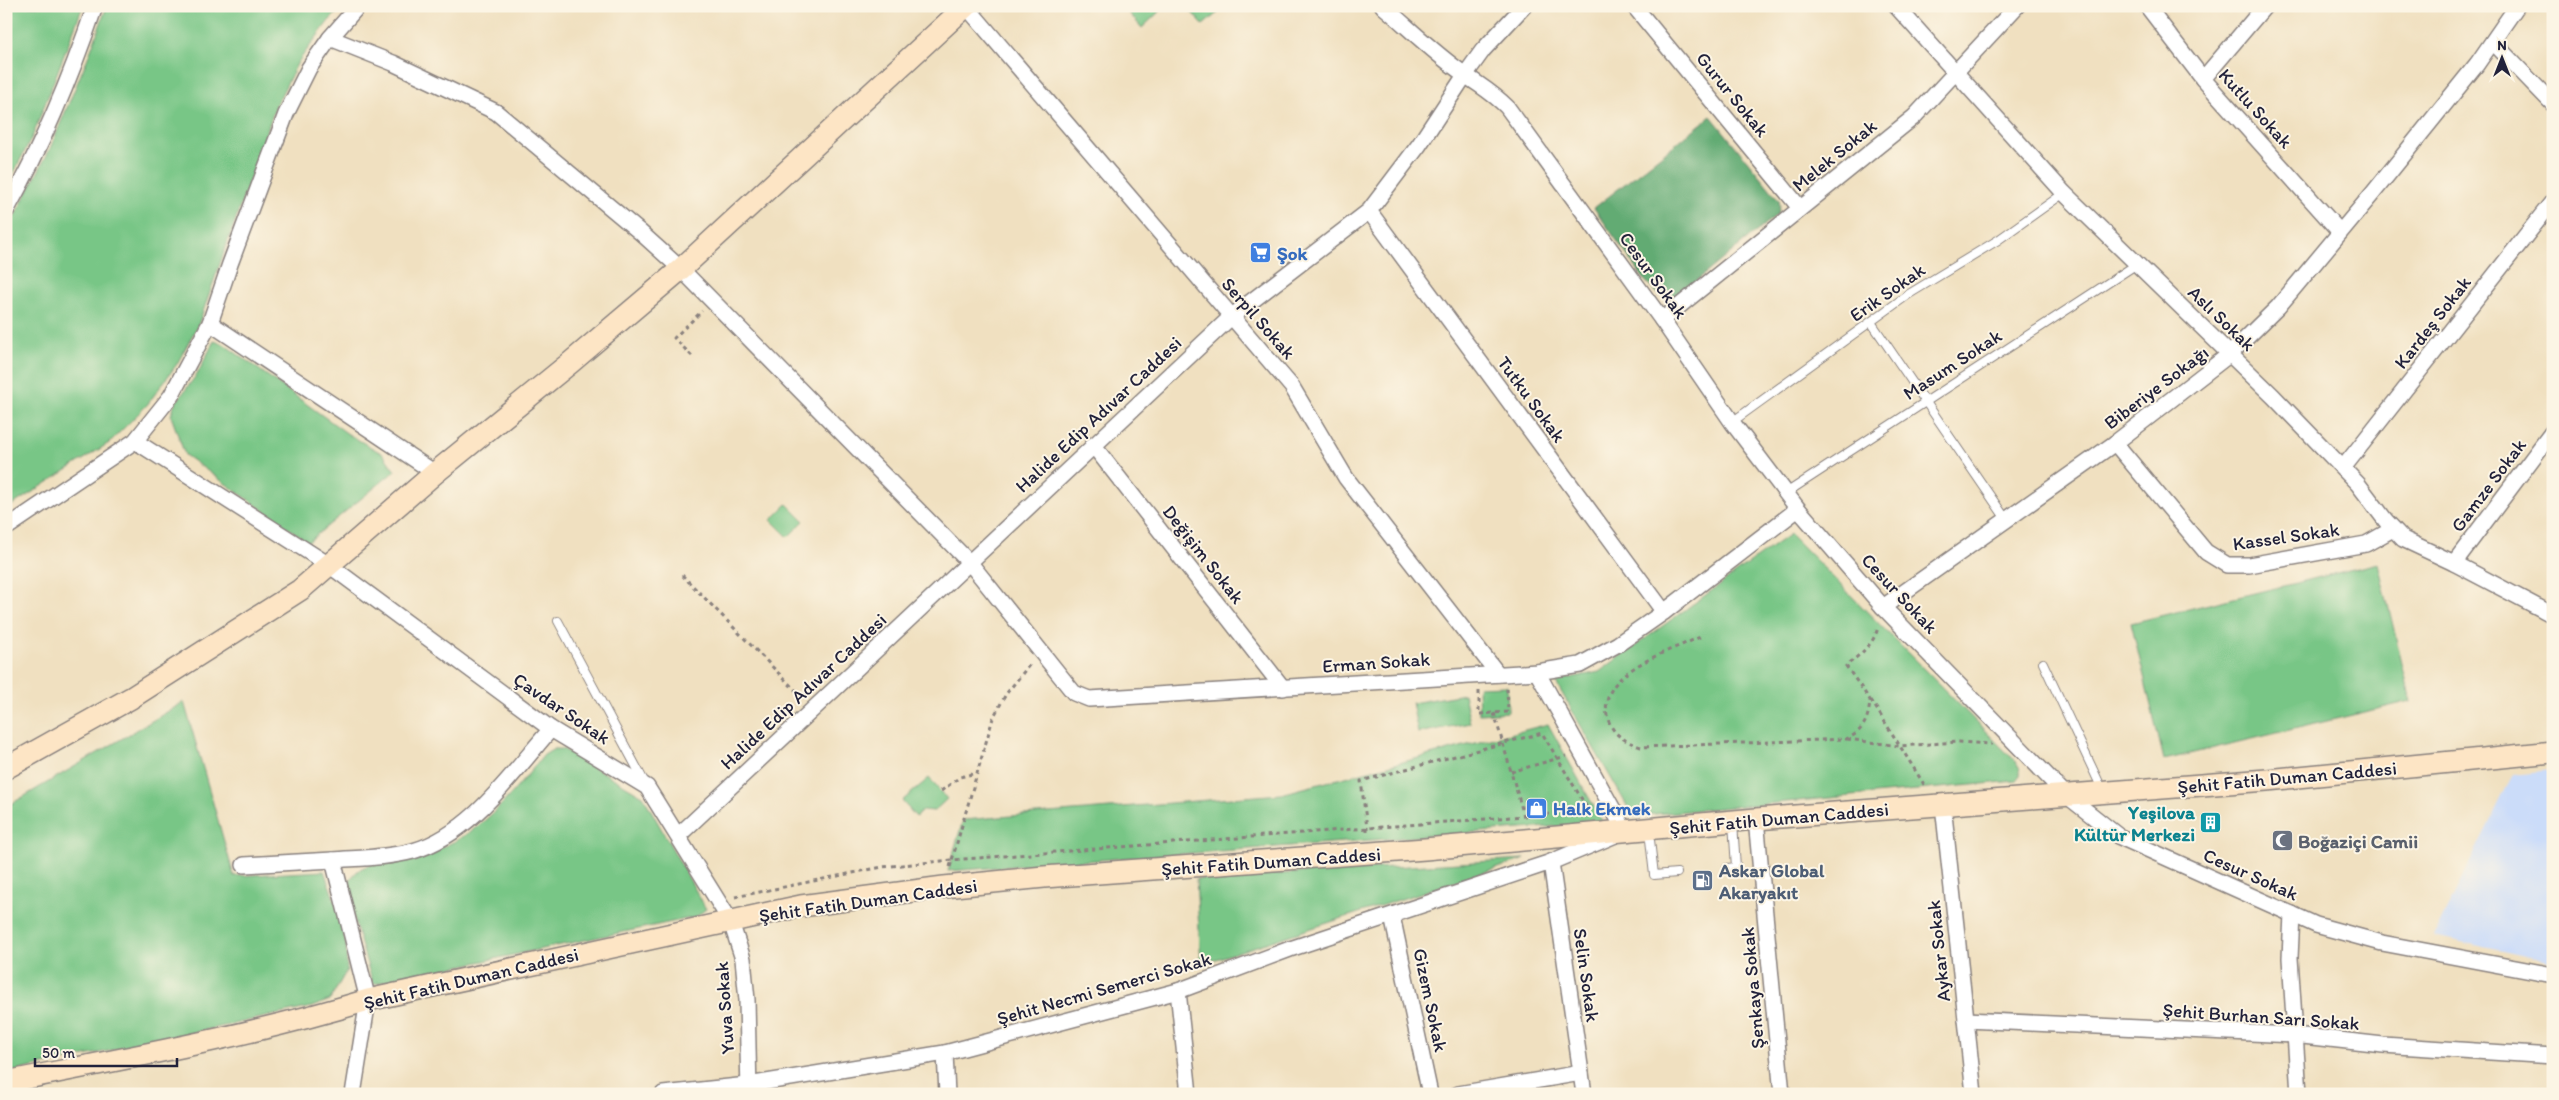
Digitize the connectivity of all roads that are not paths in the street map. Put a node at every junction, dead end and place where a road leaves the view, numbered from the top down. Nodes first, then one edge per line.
1 (95, 6) edge
2 (358, 6) edge
3 (966, 6) edge
4 (1383, 6) edge
5 (1524, 6) edge
6 (1634, 6) edge
7 (1896, 6) edge
8 (2017, 6) edge
9 (2147, 6) edge
10 (2265, 6) edge
11 (2517, 6) edge
12 (330, 38) junction
13 (2493, 42) junction
14 (1956, 73) junction
15 (1465, 75) junction
16 (2203, 79) junction
17 (2553, 104) edge
18 (2064, 193) junction
19 (2553, 201) edge
20 (1800, 208) junction
21 (1369, 211) junction
22 (6, 212) edge
23 (2340, 232) junction
24 (2137, 264) junction
25 (681, 269) junction
26 (1231, 317) junction
27 (1662, 320) junction
28 (1872, 322) junction
29 (210, 324) junction
30 (2230, 354) junction
31 (1925, 400) junction
32 (1732, 422) junction
33 (2553, 431) edge
34 (136, 441) junction
35 (2115, 443) junction
36 (1093, 445) junction
37 (2343, 468) junction
38 (435, 473) junction
39 (1786, 494) junction
40 (1798, 509) junction
41 (2006, 519) junction
42 (6, 528) edge
43 (2393, 529) junction
44 (970, 563) junction
45 (2454, 563) junction
46 (330, 565) junction
47 (1883, 607) junction
48 (1664, 612) junction
49 (2553, 615) edge
50 (558, 621) dead end
51 (2043, 663) dead end
52 (1537, 672) junction
53 (1502, 674) junction
54 (1283, 688) junction
55 (551, 729) junction
56 (2553, 752) edge
57 (6, 768) edge
58 (647, 787) junction
59 (2104, 792) junction
60 (2066, 795) junction
61 (1940, 805) junction
62 (1756, 819) junction
63 (1732, 821) junction
64 (1648, 829) junction
65 (1625, 831) junction
66 (679, 834) junction
67 (333, 860) junction
68 (1551, 862) junction
69 (244, 865) dead end
70 (1727, 868) dead end
71 (1677, 873) dead end
72 (2292, 914) junction
73 (1392, 916) junction
74 (731, 922) junction
75 (2553, 975) edge
76 (1178, 991) junction
77 (368, 1000) junction
78 (1966, 1020) junction
79 (2294, 1035) junction
80 (945, 1053) junction
81 (2553, 1056) edge
82 (1580, 1073) junction
83 (6, 1082) edge
84 (749, 1090) edge
85 (353, 1094) edge
86 (663, 1094) edge
87 (947, 1094) edge
88 (1189, 1094) edge
89 (1430, 1094) edge
90 (1458, 1094) edge
91 (1584, 1094) edge
92 (1782, 1094) edge
93 (1974, 1094) edge
94 (2299, 1094) edge

1 - 22 street
2 - 12 street
3 - 25 street
3 - 26 street, Serpil Sokak
4 - 15 street, Cesur Sokak
5 - 15 street, Halide Edip Adıvar Caddesi
6 - 20 street, Gurur Sokak
7 - 14 street, Aslı Sokak
8 - 14 street, Melek Sokak
9 - 16 street, Kutlu Sokak
10 - 16 street
11 - 13 street, Biberiye Sokağı
12 - 25 street, Erman Sokak
12 - 29 street
13 - 17 street
13 - 23 street, Biberiye Sokağı
14 - 18 street, Aslı Sokak
14 - 20 street, Melek Sokak
15 - 21 street, Halide Edip Adıvar Caddesi
15 - 27 street, Cesur Sokak
16 - 23 street, Kutlu Sokak
18 - 24 street, Aslı Sokak
18 - 28 lane, Erik Sokak
19 - 37 street, Kardeş Sokak
20 - 27 street, Melek Sokak
21 - 26 street, Halide Edip Adıvar Caddesi
21 - 48 street, Tutku Sokak
23 - 30 street, Biberiye Sokağı
24 - 30 street, Aslı Sokak
24 - 31 lane, Masum Sokak
25 - 38 street
25 - 44 street, Erman Sokak
26 - 36 street, Halide Edip Adıvar Caddesi
26 - 53 street, Serpil Sokak
27 - 32 street, Cesur Sokak
28 - 31 lane
28 - 32 lane, Erik Sokak
29 - 34 street
29 - 38 street
30 - 35 street, Biberiye Sokağı
30 - 37 street, Aslı Sokak
31 - 39 lane, Masum Sokak
31 - 41 lane
32 - 39 street, Cesur Sokak
33 - 45 street, Gamze Sokak
34 - 42 street
34 - 46 street, Çavdar Sokak
35 - 41 street, Biberiye Sokağı
35 - 43 street, Kassel Sokak
36 - 44 street, Halide Edip Adıvar Caddesi
36 - 54 street, Değişim Sokak
37 - 43 street, Aslı Sokak
38 - 46 street
39 - 40 street, Cesur Sokak
40 - 47 street, Cesur Sokak
40 - 48 street, Erman Sokak
41 - 47 street, Biberiye Sokağı
43 - 45 street, Aslı Sokak
44 - 54 street, Erman Sokak
44 - 66 street, Halide Edip Adıvar Caddesi
45 - 49 street, Aslı Sokak
46 - 55 street, Çavdar Sokak
46 - 57 street
47 - 60 street, Cesur Sokak
48 - 52 street, Erman Sokak
50 - 58 lane
51 - 59 lane
52 - 53 street, Erman Sokak
52 - 65 street
53 - 54 street, Erman Sokak
55 - 58 street, Çavdar Sokak
55 - 67 street
56 - 59 street, Şehit Fatih Duman Caddesi
58 - 66 street, Çavdar Sokak
59 - 60 street, Şehit Fatih Duman Caddesi
60 - 61 street, Şehit Fatih Duman Caddesi
60 - 72 street, Cesur Sokak
61 - 62 street, Şehit Fatih Duman Caddesi
61 - 78 street, Aykar Sokak
62 - 63 street, Şehit Fatih Duman Caddesi
62 - 92 street, Şenkaya Sokak
63 - 64 street, Şehit Fatih Duman Caddesi
63 - 70 lane
64 - 65 street, Şehit Fatih Duman Caddesi
64 - 71 lane
65 - 68 street, Şehit Necmi Semerci Sokak
65 - 74 street, Şehit Fatih Duman Caddesi
66 - 74 street, Çavdar Sokak
67 - 69 street
67 - 77 street
68 - 73 street, Şehit Necmi Semerci Sokak
68 - 82 street, Selin Sokak
72 - 75 street, Cesur Sokak
72 - 79 street
73 - 76 street, Şehit Necmi Semerci Sokak
73 - 89 street, Gizem Sokak
74 - 77 street, Şehit Fatih Duman Caddesi
74 - 84 street, Yuva Sokak
76 - 80 street, Şehit Necmi Semerci Sokak
76 - 88 street
77 - 83 street, Şehit Fatih Duman Caddesi
77 - 85 street
78 - 79 street, Şehit Burhan Sarı Sokak
78 - 93 street, Aykar Sokak
79 - 81 street, Şehit Burhan Sarı Sokak
79 - 94 street
80 - 84 street, Şehit Necmi Semerci Sokak
80 - 87 street
82 - 90 street
82 - 91 street, Selin Sokak
84 - 86 street, Şehit Necmi Semerci Sokak

